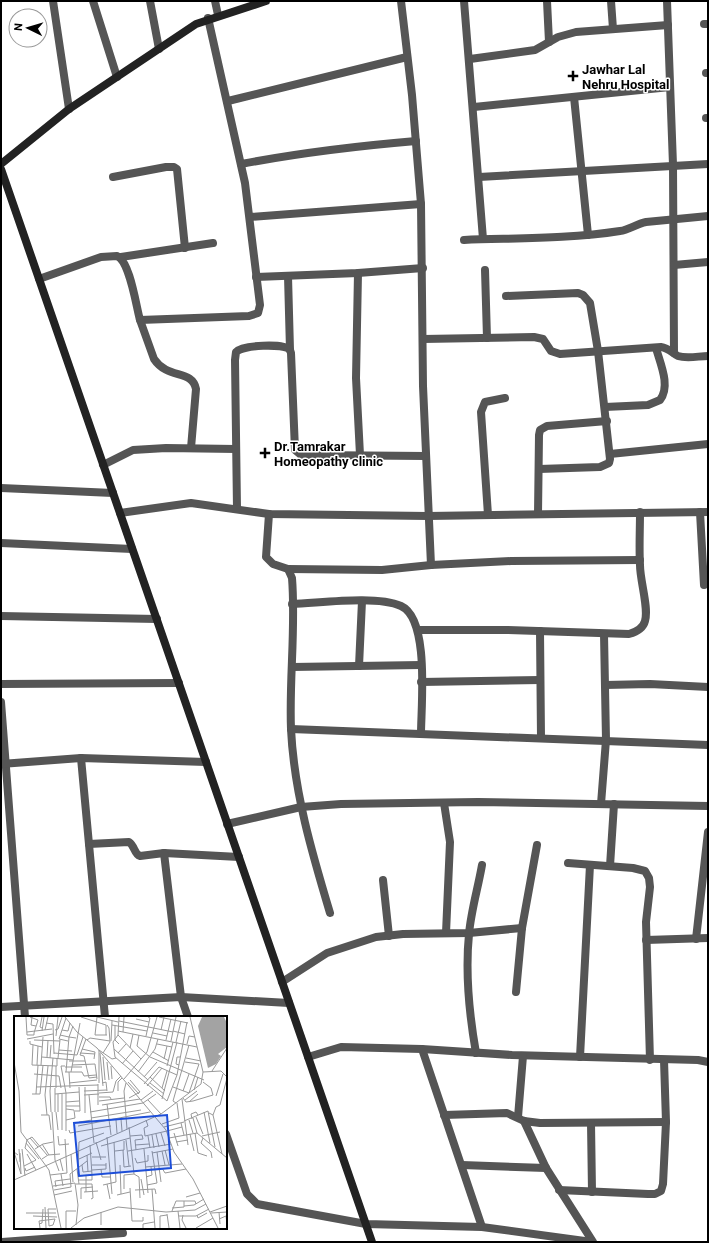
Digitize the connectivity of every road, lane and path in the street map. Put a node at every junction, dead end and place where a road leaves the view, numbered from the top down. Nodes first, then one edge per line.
1 (53, 1) edge
2 (93, 1) edge
3 (150, 1) edge
4 (215, 1) edge
5 (266, 1) edge
6 (401, 1) edge
7 (464, 1) edge
8 (547, 1) edge
9 (611, 1) edge
10 (667, 1) edge
11 (218, 15) junction
12 (208, 18) junction
13 (668, 25) junction
14 (613, 29) junction
15 (549, 42) junction
16 (159, 49) junction
17 (407, 57) junction
18 (470, 59) junction
19 (117, 77) junction
20 (670, 87) junction
21 (574, 97) junction
22 (228, 100) junction
23 (474, 107) junction
24 (69, 109) junction
25 (416, 141) junction
26 (1, 164) edge
27 (241, 164) junction
28 (708, 164) edge
29 (673, 165) junction
30 (1, 169) edge
31 (582, 171) junction
32 (114, 177) dead end
33 (479, 177) junction
34 (421, 204) junction
35 (708, 216) edge
36 (250, 217) junction
37 (673, 219) junction
38 (588, 235) junction
39 (483, 239) junction
40 (464, 240) dead end
41 (212, 243) dead end
42 (186, 248) junction
43 (121, 257) junction
44 (708, 262) edge
45 (674, 265) junction
46 (423, 268) junction
47 (485, 270) dead end
48 (358, 273) junction
49 (288, 276) junction
50 (256, 277) junction
51 (39, 279) junction
52 (506, 296) dead end
53 (140, 320) junction
54 (487, 338) junction
55 (423, 339) junction
56 (656, 348) junction
57 (290, 350) junction
58 (598, 352) junction
59 (674, 353) junction
60 (708, 356) edge
61 (505, 398) dead end
62 (605, 407) junction
63 (607, 421) junction
64 (708, 444) edge
65 (191, 448) junction
66 (236, 449) junction
67 (610, 454) junction
68 (360, 455) junction
69 (426, 456) junction
70 (103, 465) junction
71 (539, 469) junction
72 (1, 488) edge
73 (113, 493) junction
74 (237, 510) junction
75 (640, 512) junction
76 (704, 512) edge
77 (120, 513) junction
78 (269, 514) junction
79 (538, 514) junction
80 (488, 515) junction
81 (428, 516) junction
82 (1, 543) edge
83 (132, 549) junction
84 (640, 560) junction
85 (431, 565) junction
86 (288, 569) junction
87 (704, 585) dead end
88 (362, 602) junction
89 (292, 604) junction
90 (1, 616) edge
91 (157, 619) junction
92 (418, 630) junction
93 (540, 631) junction
94 (604, 634) junction
95 (421, 665) junction
96 (359, 666) junction
97 (292, 667) junction
98 (540, 680) junction
99 (421, 682) junction
100 (179, 683) junction
101 (1, 684) edge
102 (605, 685) junction
103 (708, 687) edge
104 (1, 702) edge
105 (291, 729) junction
106 (421, 734) junction
107 (541, 738) junction
108 (606, 740) junction
109 (708, 744) edge
110 (81, 758) junction
111 (206, 762) junction
112 (3, 764) edge
113 (444, 803) junction
114 (602, 804) junction
115 (614, 804) junction
116 (708, 806) edge
117 (301, 807) junction
118 (228, 824) junction
119 (708, 832) edge
120 (89, 844) junction
121 (537, 845) dead end
122 (164, 853) junction
123 (239, 857) junction
124 (568, 863) dead end
125 (482, 865) dead end
126 (590, 865) junction
127 (610, 866) junction
128 (383, 880) dead end
129 (330, 913) dead end
130 (522, 928) junction
131 (446, 933) junction
132 (469, 933) junction
133 (389, 936) junction
134 (696, 938) junction
135 (708, 938) edge
136 (646, 940) junction
137 (282, 982) junction
138 (516, 992) dead end
139 (181, 998) junction
140 (104, 1001) junction
141 (289, 1003) junction
142 (24, 1005) junction
143 (1, 1007) edge
144 (25, 1016) edge
145 (105, 1016) edge
146 (188, 1016) edge
147 (422, 1049) junction
148 (476, 1053) junction
149 (523, 1056) junction
150 (308, 1057) junction
151 (580, 1058) junction
152 (650, 1060) junction
153 (664, 1060) junction
154 (708, 1062) edge
155 (444, 1115) junction
156 (521, 1119) junction
157 (666, 1122) junction
158 (591, 1123) junction
159 (227, 1137) edge
160 (462, 1165) junction
161 (546, 1168) junction
162 (559, 1190) junction
163 (592, 1192) junction
164 (366, 1224) junction
165 (482, 1227) junction
166 (122, 1231) edge
167 (568, 1240) edge
168 (2, 1242) edge
169 (123, 1242) edge
170 (372, 1242) edge
171 (592, 1242) edge

1 - 24 street
2 - 19 street
3 - 16 street
4 - 11 street
5 - 11 street
6 - 17 street
7 - 18 street
8 - 15 street
9 - 14 street
10 - 13 street
11 - 12 street
12 - 16 street
12 - 22 street
13 - 14 street
13 - 20 street
14 - 15 street
15 - 18 street
16 - 19 street
17 - 22 street
17 - 25 street
18 - 23 street
19 - 24 street
20 - 21 street
20 - 29 street
21 - 23 street
21 - 31 street
22 - 27 street
23 - 33 street
24 - 26 street
25 - 27 street
25 - 34 street
27 - 36 street
28 - 29 street
29 - 31 street
29 - 37 street
30 - 51 street
31 - 33 street
31 - 38 street
32 - 42 street
33 - 39 street
34 - 36 street
34 - 46 street
35 - 37 street
36 - 50 street
37 - 38 street
37 - 45 street
38 - 39 street
39 - 40 street
41 - 42 street
42 - 43 street
43 - 51 street
43 - 53 street
44 - 45 street
45 - 59 street
46 - 48 street
46 - 55 street
47 - 54 street
48 - 49 street
48 - 68 street
49 - 50 street
49 - 57 street
50 - 53 street
51 - 70 street
52 - 58 street
53 - 65 street
54 - 55 street
54 - 58 street
55 - 69 street
56 - 58 street
56 - 59 street
56 - 62 street
57 - 66 street
57 - 68 street
58 - 62 street
59 - 60 street
61 - 80 street
62 - 63 street
63 - 67 street
63 - 71 street
64 - 67 street
65 - 66 street
65 - 70 street
66 - 74 street
67 - 71 street
68 - 69 street
69 - 81 street
70 - 73 street
71 - 79 street
72 - 73 street
73 - 77 street
74 - 77 street
74 - 78 street
75 - 76 street
75 - 79 street
75 - 84 street
76 - 87 street
77 - 83 street
78 - 81 street
78 - 86 street
79 - 80 street
80 - 81 street
81 - 85 street
82 - 83 street
83 - 91 street
84 - 85 street
84 - 94 street
85 - 86 street
86 - 89 street
88 - 89 street
88 - 92 street
88 - 96 street
89 - 97 street
90 - 91 street
91 - 100 street
92 - 93 street
92 - 95 street
93 - 94 street
93 - 98 street
94 - 102 street
95 - 96 street
95 - 99 street
96 - 97 street
97 - 105 street
98 - 99 street
98 - 107 street
99 - 106 street
100 - 101 street
100 - 111 street
102 - 103 street
102 - 108 street
104 - 112 street
105 - 106 street
105 - 117 street
106 - 107 street
107 - 108 street
108 - 109 street
108 - 114 street
110 - 111 street
110 - 112 street
110 - 120 street
111 - 118 street
112 - 142 street
113 - 114 street
113 - 117 street
113 - 131 street
114 - 115 street
115 - 116 street
115 - 127 street
117 - 118 street
117 - 129 street
118 - 123 street
119 - 134 street
120 - 122 street
120 - 140 street
121 - 130 street
122 - 123 street
122 - 139 street
123 - 137 street
124 - 126 street
125 - 132 street
126 - 127 street
126 - 151 street
127 - 136 street
128 - 133 street
130 - 132 street
130 - 138 street
131 - 132 street
131 - 133 street
132 - 148 street
133 - 137 street
134 - 135 street
134 - 136 street
136 - 152 street
137 - 141 street
139 - 140 street
139 - 141 street
139 - 146 street
140 - 142 street
140 - 145 street
141 - 150 street
142 - 143 street
142 - 144 street
147 - 148 street
147 - 150 street
147 - 155 street
148 - 149 street
149 - 151 street
149 - 156 street
150 - 164 street
151 - 152 street
152 - 153 street
153 - 154 street
153 - 157 street
155 - 156 street
155 - 160 street
156 - 158 street
156 - 161 street
157 - 158 street
157 - 163 street
158 - 163 street
159 - 164 street
160 - 161 street
160 - 165 street
161 - 162 street
162 - 163 street
162 - 171 street
164 - 165 street
164 - 170 street
165 - 167 street
166 - 168 street
166 - 169 street
167 - 171 street

